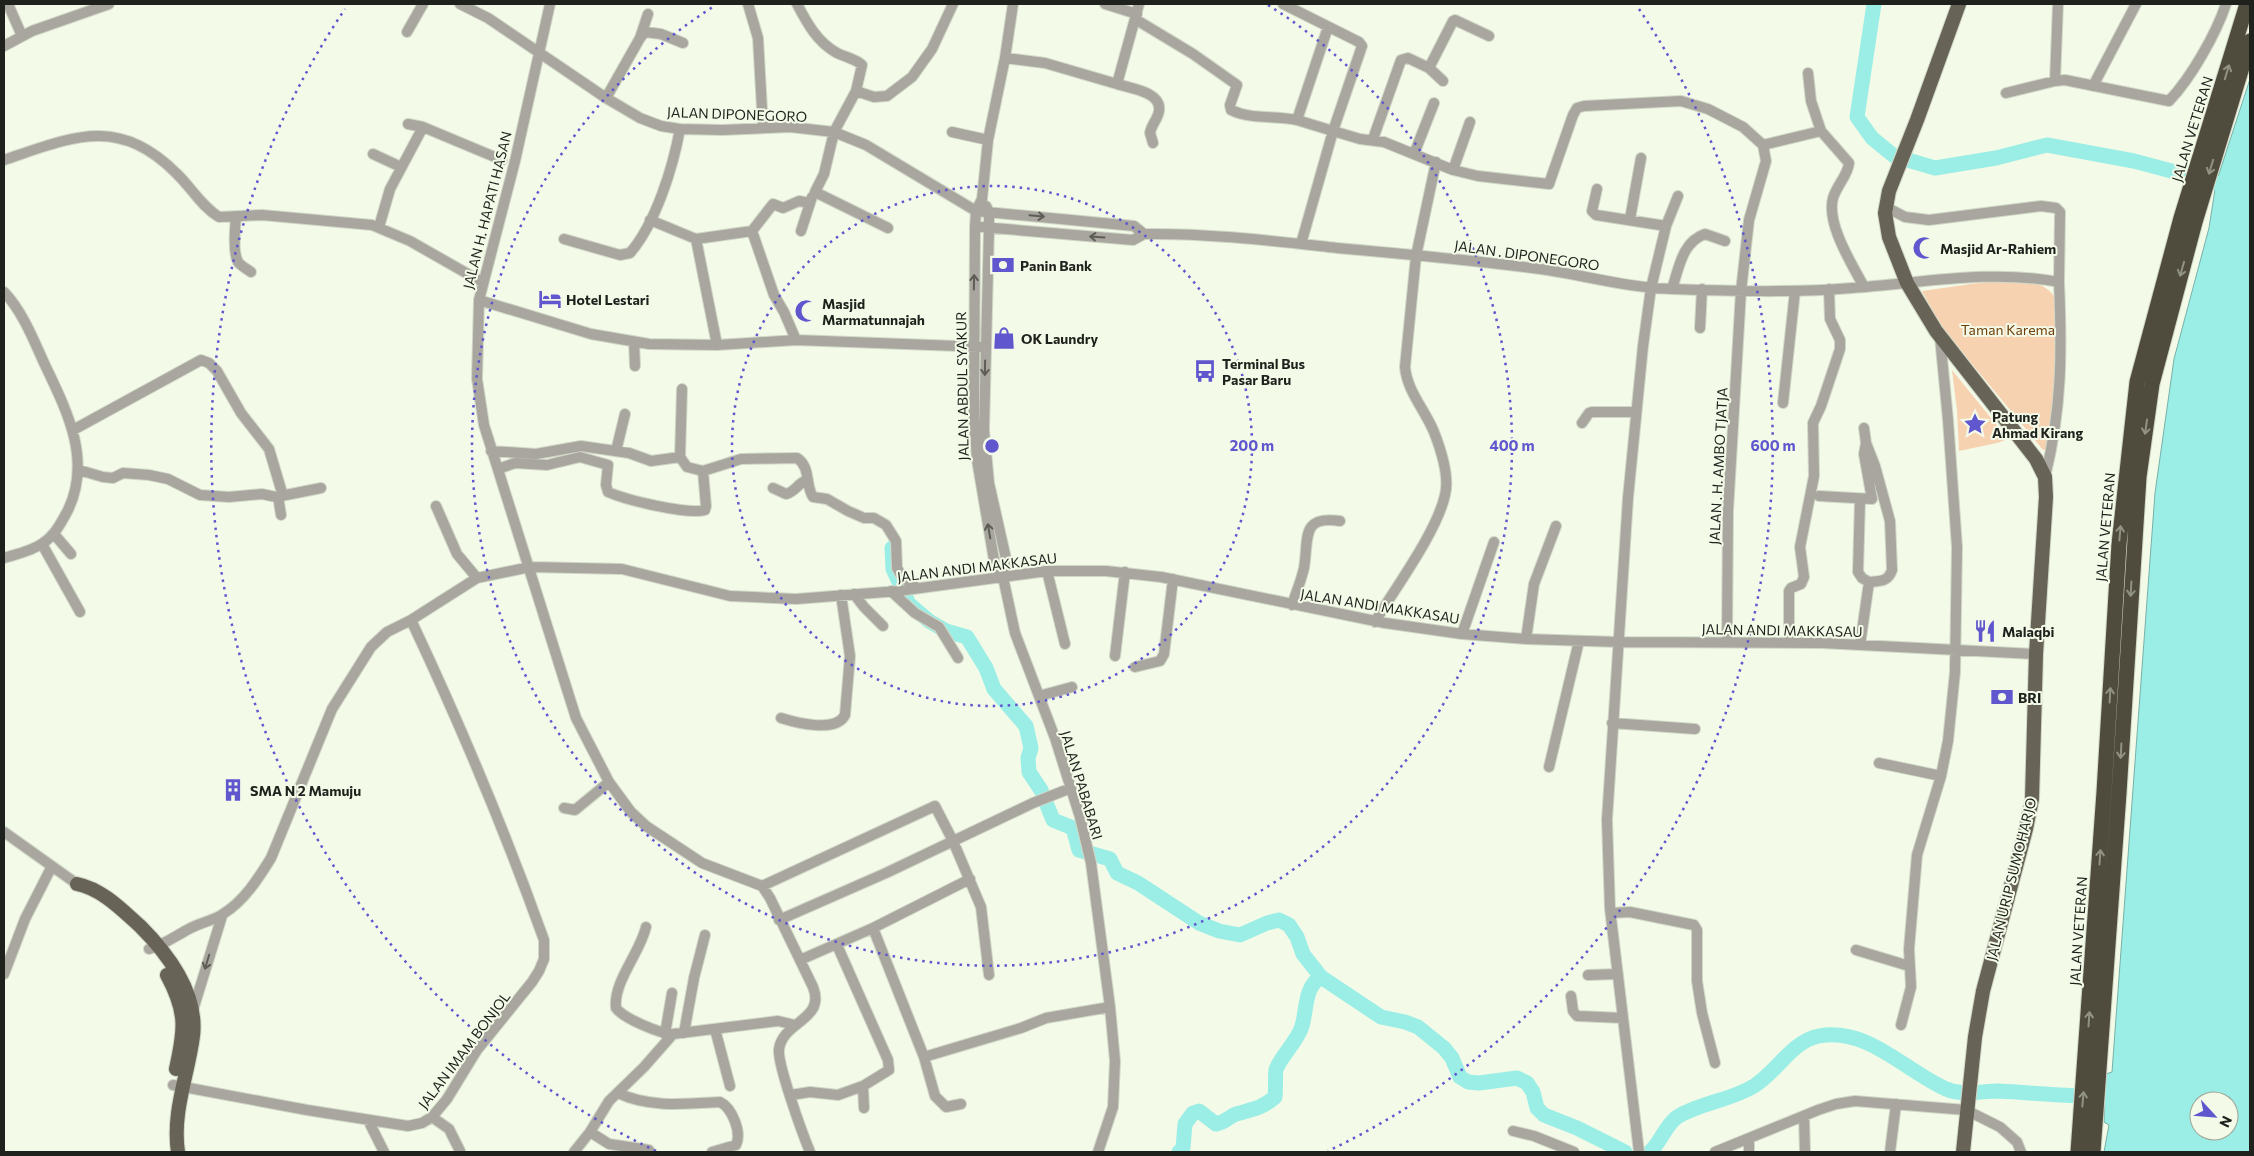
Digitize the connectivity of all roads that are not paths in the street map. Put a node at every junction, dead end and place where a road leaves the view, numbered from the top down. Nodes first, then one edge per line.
1 (8, 4) edge
2 (109, 4) edge
3 (423, 4) edge
4 (460, 4) edge
5 (550, 4) edge
6 (748, 4) edge
7 (796, 4) edge
8 (953, 4) edge
9 (1013, 4) edge
10 (1105, 4) edge
11 (1284, 4) edge
12 (1959, 4) edge
13 (2058, 4) edge
14 (2136, 4) edge
15 (2247, 4) edge
16 (2223, 5) edge
17 (1137, 12) edge
18 (648, 14) dead end
19 (1328, 27) junction
20 (407, 32) dead end
21 (22, 36) junction
22 (1489, 36) dead end
23 (640, 38) junction
24 (2250, 40) edge
25 (683, 43) dead end
26 (4, 46) edge
27 (538, 50) junction
28 (1005, 58) junction
29 (1428, 68) junction
30 (1808, 73) dead end
31 (1443, 81) dead end
32 (2055, 81) junction
33 (1117, 84) junction
34 (2093, 86) junction
35 (856, 91) junction
36 (2006, 93) dead end
37 (606, 98) junction
38 (1434, 103) dead end
39 (2219, 119) junction
40 (1297, 120) junction
41 (1470, 122) dead end
42 (408, 124) dead end
43 (423, 127) junction
44 (763, 127) junction
45 (680, 129) junction
46 (1333, 131) junction
47 (1821, 131) junction
48 (834, 132) junction
49 (952, 132) dead end
50 (1373, 139) junction
51 (988, 140) junction
52 (1153, 143) dead end
53 (1763, 145) junction
54 (373, 154) dead end
55 (1414, 154) junction
56 (1641, 158) dead end
57 (4, 160) edge
58 (502, 160) dead end
59 (1434, 166) junction
60 (401, 168) junction
61 (1453, 170) junction
62 (1597, 189) dead end
63 (815, 192) junction
64 (1678, 196) dead end
65 (982, 199) junction
66 (810, 203) junction
67 (1886, 207) junction
68 (976, 210) junction
69 (989, 212) junction
70 (236, 217) junction
71 (1630, 219) junction
72 (650, 220) junction
73 (1666, 226) junction
74 (380, 227) junction
75 (975, 227) junction
76 (888, 228) dead end
77 (989, 228) junction
78 (752, 231) junction
79 (802, 231) dead end
80 (1144, 234) junction
81 (564, 239) dead end
82 (696, 239) junction
83 (1725, 241) dead end
84 (1301, 244) junction
85 (1416, 256) junction
86 (251, 272) dead end
87 (482, 282) junction
88 (2059, 282) junction
89 (1907, 283) junction
90 (1864, 287) junction
91 (1651, 288) junction
92 (1672, 289) junction
93 (1702, 289) junction
94 (1830, 289) junction
95 (1741, 291) junction
96 (1795, 291) junction
97 (4, 292) edge
98 (479, 300) junction
99 (8, 306) edge
100 (1700, 328) dead end
101 (1940, 337) junction
102 (796, 340) junction
103 (634, 342) junction
104 (717, 345) junction
105 (973, 346) junction
106 (985, 347) junction
107 (635, 366) dead end
108 (682, 389) dead end
109 (1783, 403) dead end
110 (1636, 412) junction
111 (625, 414) dead end
112 (1582, 423) dead end
113 (1864, 428) dead end
114 (73, 430) junction
115 (610, 456) junction
116 (680, 457) junction
117 (494, 460) junction
118 (79, 470) junction
119 (703, 471) junction
120 (2045, 477) junction
121 (804, 482) junction
122 (321, 488) dead end
123 (773, 488) dead end
124 (281, 496) junction
125 (1819, 496) dead end
126 (1878, 497) junction
127 (1860, 499) junction
128 (436, 506) dead end
129 (281, 515) dead end
130 (1340, 521) dead end
131 (1556, 526) dead end
132 (54, 534) junction
133 (1494, 542) dead end
134 (42, 544) junction
135 (70, 554) dead end
136 (4, 558) edge
137 (530, 568) junction
138 (1046, 571) junction
139 (1125, 572) junction
140 (1003, 577) junction
141 (477, 578) junction
142 (1173, 579) junction
143 (1869, 582) junction
144 (913, 589) junction
145 (895, 591) junction
146 (854, 594) junction
147 (841, 595) junction
148 (1292, 606) junction
149 (80, 612) dead end
150 (411, 620) junction
151 (1375, 622) junction
152 (883, 626) dead end
153 (1462, 634) junction
154 (1526, 639) junction
155 (1579, 640) junction
156 (1618, 642) junction
157 (1727, 642) junction
158 (1789, 643) junction
159 (1065, 644) dead end
160 (1860, 645) junction
161 (1956, 650) junction
162 (2036, 654) junction
163 (1115, 656) dead end
164 (958, 658) dead end
165 (1135, 667) dead end
166 (1072, 687) dead end
167 (1038, 696) junction
168 (780, 718) dead end
169 (1612, 723) junction
170 (1695, 729) dead end
171 (1879, 763) dead end
172 (1549, 767) dead end
173 (1941, 776) junction
174 (609, 782) junction
175 (1071, 788) junction
176 (564, 808) dead end
177 (4, 832) edge
178 (953, 841) junction
179 (52, 866) junction
180 (970, 879) junction
181 (77, 884) joint
182 (762, 886) junction
183 (1610, 912) junction
184 (222, 916) junction
185 (780, 920) junction
186 (646, 927) dead end
187 (873, 928) junction
188 (705, 935) dead end
189 (837, 945) junction
190 (153, 948) junction
191 (1856, 950) dead end
192 (800, 960) junction
193 (1909, 966) junction
194 (4, 974) edge
195 (1618, 974) junction
196 (989, 975) dead end
197 (1588, 975) dead end
198 (672, 993) dead end
199 (1571, 996) dead end
200 (1110, 1007) junction
201 (193, 1010) junction
202 (1623, 1018) junction
203 (796, 1025) junction
204 (1901, 1025) dead end
205 (715, 1029) junction
206 (684, 1033) junction
207 (669, 1034) junction
208 (924, 1057) junction
209 (1715, 1063) dead end
210 (178, 1085) junction
211 (730, 1086) dead end
212 (863, 1086) junction
213 (618, 1093) junction
214 (791, 1095) junction
215 (961, 1104) dead end
216 (1896, 1104) junction
217 (1967, 1104) junction
218 (864, 1108) dead end
219 (1804, 1116) junction
220 (432, 1117) junction
221 (368, 1120) junction
222 (2087, 1130) junction
223 (1513, 1131) dead end
224 (590, 1132) junction
225 (1749, 1138) junction
226 (1545, 1140) junction
227 (649, 1150) dead end
228 (460, 1151) dead end
229 (168, 1152) edge
230 (178, 1152) edge
231 (384, 1152) edge
232 (574, 1152) edge
233 (712, 1152) edge
234 (810, 1152) edge
235 (1098, 1152) edge
236 (1545, 1152) edge
237 (1574, 1152) edge
238 (1639, 1152) edge
239 (1715, 1152) edge
240 (1749, 1152) edge
241 (1805, 1152) edge
242 (1890, 1152) edge
243 (1963, 1152) edge
244 (2021, 1152) edge
245 (2078, 1152) edge
246 (2093, 1152) edge

1 - 21 street
2 - 21 street
3 - 20 street
4 - 27 street, JALAN DIPONEGORO
5 - 27 street, JALAN H. HAPATI HASAN
6 - 44 street
7 - 35 street
8 - 35 street
9 - 28 street, JALAN ABDUL SYAKUR
10 - 17 street
11 - 19 street
12 - 67 main road, JALAN URIP SUMOHARJO
13 - 32 street
14 - 34 street
39 -> 15 highway, JALAN VETERAN
16 - 34 street
17 - 33 street
17 - 40 street
18 - 23 street
19 - 40 street
19 - 46 street
21 - 26 street
22 - 29 street
23 - 25 street
23 - 37 street
24 - 39 highway, JALAN VETERAN
27 - 37 street, JALAN DIPONEGORO
27 - 87 street, JALAN H. HAPATI HASAN
28 - 33 street
28 - 51 street, JALAN ABDUL SYAKUR
29 - 31 street
29 - 50 street
30 - 47 street
32 - 34 street
32 - 36 street
33 - 52 street
35 - 48 street
37 - 45 street, JALAN DIPONEGORO
38 - 55 street
39 - 222 highway, JALAN VETERAN
40 - 46 street
41 - 61 street
42 - 43 street
43 - 58 street
43 - 60 street
44 - 45 street, JALAN DIPONEGORO
44 - 48 street, JALAN DIPONEGORO
45 - 72 street
46 - 50 street
46 - 84 street
47 - 53 street
47 - 90 street
48 - 63 street
48 - 68 street, JALAN DIPONEGORO
49 - 51 street
50 - 55 street
51 - 65 street, JALAN ABDUL SYAKUR
53 - 61 street
53 - 95 street, JALAN . H. AMBO TJATJA
54 - 60 street
55 - 59 street
56 - 71 street
57 - 70 street
59 - 61 street
59 - 85 street
60 - 74 street
62 - 71 street
63 - 66 street
63 - 76 street
64 - 73 street
65 - 68 street, JALAN ABDUL SYAKUR
65 - 69 street, JALAN ABDUL SYAKUR
66 - 78 street
66 - 79 street
67 - 88 street
67 - 89 main road, JALAN URIP SUMOHARJO
68 - 69 street, JALAN DIPONEGORO
68 - 75 street, JALAN ABDUL SYAKUR
69 - 77 street, JALAN ABDUL SYAKUR
69 -> 80 street, JALAN DIPONEGORO
70 - 74 street
70 - 86 street
71 - 73 street
72 - 81 street
72 - 82 street
73 - 91 street
74 - 87 street
75 - 77 street
105 -> 75 street, JALAN ABDUL SYAKUR
80 -> 77 street
77 - 106 street, JALAN ABDUL SYAKUR
78 - 82 street
78 - 102 street
80 - 84 street, JALAN . DIPONEGORO
82 - 104 street
83 - 92 street
84 - 85 street, JALAN . DIPONEGORO
85 - 91 street, JALAN . DIPONEGORO
85 - 151 street
87 - 98 street, JALAN H. HAPATI HASAN
88 - 89 street, JALAN . DIPONEGORO
88 - 120 street
89 - 90 street, JALAN . DIPONEGORO
89 - 101 main road, JALAN URIP SUMOHARJO
90 - 94 street, JALAN . DIPONEGORO
91 - 92 street, JALAN . DIPONEGORO
91 - 110 street
92 - 93 street, JALAN . DIPONEGORO
93 - 95 street, JALAN . DIPONEGORO
93 - 100 street
94 - 96 street, JALAN . DIPONEGORO
94 - 158 street
95 - 96 street, JALAN . DIPONEGORO
95 - 157 street, JALAN . H. AMBO TJATJA
96 - 109 street
97 - 99 street
98 - 103 street
98 - 117 street, JALAN H. HAPATI HASAN
99 - 114 street
101 - 120 main road, JALAN URIP SUMOHARJO
101 - 161 street
102 - 104 street
102 - 105 street
103 - 104 street
103 - 107 street
105 - 106 street
140 -> 105 street, JALAN ABDUL SYAKUR
106 -> 140 street, JALAN ABDUL SYAKUR
108 - 116 street
110 - 112 street
110 - 156 street
111 - 115 street
113 - 126 street
114 - 118 street
114 - 124 street
115 - 116 street
115 - 117 street
115 - 117 street
115 - 119 street
116 - 119 street
117 - 137 street, JALAN H. HAPATI HASAN
118 - 124 street
118 - 132 street
119 - 121 street
120 - 162 main road, JALAN URIP SUMOHARJO
121 - 123 street
121 - 144 street
122 - 124 street
124 - 129 street
125 - 127 street
126 - 127 street
126 - 143 street
127 - 143 street
128 - 141 street
130 - 148 street
131 - 154 street
132 - 134 street
132 - 135 street
133 - 153 street
134 - 136 street
134 - 149 street
137 - 141 street, JALAN ANDI MAKKASAU
137 - 147 street, JALAN ANDI MAKKASAU
137 - 174 street, JALAN H. HAPATI HASAN
138 - 139 street, JALAN ANDI MAKKASAU
138 - 140 street, JALAN ANDI MAKKASAU
138 - 159 street
139 - 142 street, JALAN ANDI MAKKASAU
139 - 163 street
140 - 144 street, JALAN ANDI MAKKASAU
140 - 167 street, JALAN PABABARI
141 - 150 street, JALAN ANDI MAKKASAU
142 - 148 street, JALAN ANDI MAKKASAU
142 - 165 street
143 - 160 street
144 - 145 street, JALAN ANDI MAKKASAU
145 - 146 street, JALAN ANDI MAKKASAU
145 - 164 street
146 - 147 street, JALAN ANDI MAKKASAU
146 - 152 street
147 - 168 street
148 - 151 street, JALAN ANDI MAKKASAU
150 - 184 street, JALAN ANDI MAKKASAU
150 - 220 street, JALAN IMAM BONJOL
151 - 153 street, JALAN ANDI MAKKASAU
153 - 154 street, JALAN ANDI MAKKASAU
154 - 155 street, JALAN ANDI MAKKASAU
155 - 156 street, JALAN ANDI MAKKASAU
155 - 172 street
156 - 157 street, JALAN ANDI MAKKASAU
156 - 169 street
157 - 158 street, JALAN ANDI MAKKASAU
158 - 160 street, JALAN ANDI MAKKASAU
160 - 161 street, JALAN ANDI MAKKASAU
161 - 162 street, JALAN ANDI MAKKASAU
161 - 173 street
162 - 217 main road, JALAN URIP SUMOHARJO
166 - 167 street
167 - 175 street, JALAN PABABARI
169 - 170 street
169 - 183 street
171 - 173 street
173 - 193 street
174 - 176 street
174 - 182 street, JALAN H. HAPATI HASAN
175 - 178 street
175 - 200 street, JALAN PABABARI
177 - 179 street
178 - 180 street
178 - 182 street
178 - 185 street
179 - 181 street
179 - 194 street
180 - 187 street
180 - 196 street
181 - 190 main road
182 - 185 street
183 - 195 street
183 - 209 street
184 - 190 street
184 -> 201 street
185 - 192 street
186 - 207 street
187 - 189 street
187 - 208 street
188 - 206 street
189 - 192 street
189 - 212 street
190 - 201 main road
190 - 210 main road
191 - 193 street
192 - 203 street
193 - 204 street
195 - 197 street
195 - 202 street
198 - 207 street
199 - 202 street
200 - 208 street
200 - 235 street, JALAN PABABARI
201 - 210 main road
202 - 238 street
203 - 205 street
203 - 214 street
205 - 206 street
205 - 211 street
206 - 207 street
207 - 213 street
208 - 215 street
210 - 221 street, JALAN IMAM BONJOL
210 - 229 main road
210 - 230 main road
212 - 214 street
212 - 218 street
213 - 224 street
213 - 233 street
214 - 234 street
216 - 217 street
216 - 219 street
216 - 242 street
217 - 243 main road, JALAN URIP SUMOHARJO
217 - 244 street
219 - 225 street
219 - 241 street
220 - 221 street, JALAN IMAM BONJOL
220 - 228 street
221 - 231 street
222 - 245 highway
222 - 246 highway
223 - 226 street
224 - 227 street
224 - 232 street
225 - 239 street
225 - 240 street
226 - 236 street
226 - 237 street

